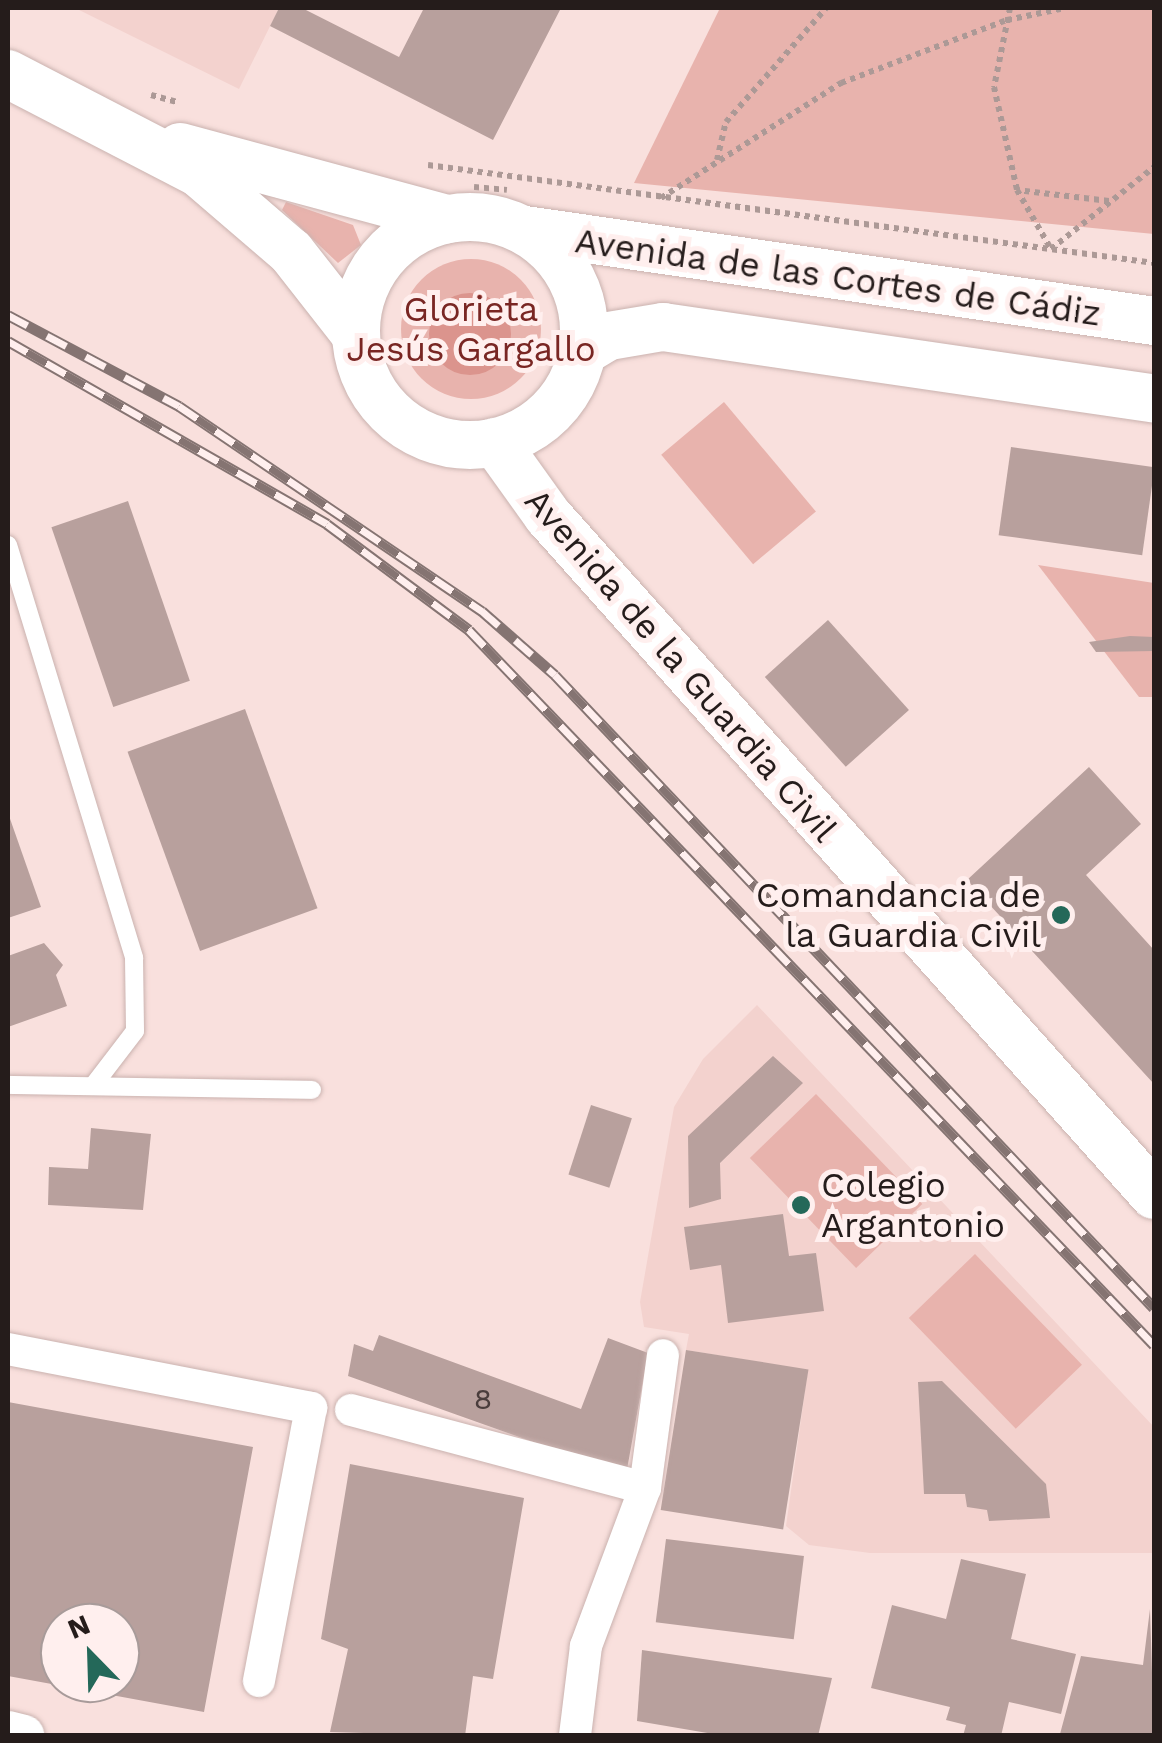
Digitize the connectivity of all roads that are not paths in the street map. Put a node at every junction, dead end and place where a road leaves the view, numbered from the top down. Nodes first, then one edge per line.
1 (8, 74) edge
2 (125, 110) junction
3 (447, 219) junction
4 (522, 230) junction
5 (1154, 321) edge
6 (356, 335) junction
7 (582, 352) junction
8 (1154, 399) edge
9 (495, 442) junction
10 (8, 546) edge
11 (8, 1085) edge
12 (93, 1086) junction
13 (312, 1090) dead end
14 (1154, 1195) edge
15 (8, 1349) edge
16 (664, 1356) dead end
17 (351, 1410) dead end
18 (645, 1488) junction
19 (259, 1681) dead end
20 (8, 1732) edge
21 (24, 1736) edge
22 (575, 1736) edge

1 - 2 main road
2 - 3 main road
2 - 6 main road
3 - 4 main road
3 - 6 main road
4 - 5 main road, Avenida de las Cortes de Cádiz
4 - 7 main road
6 - 9 main road
7 - 8 main road, Avenida de las Cortes de Cádiz
7 - 9 main road
9 - 14 main road, Avenida de la Guardia Civil
10 - 12 lane
11 - 12 lane
12 - 13 lane
15 - 19 street
16 - 18 street
17 - 18 street
18 - 22 street
20 - 21 street

